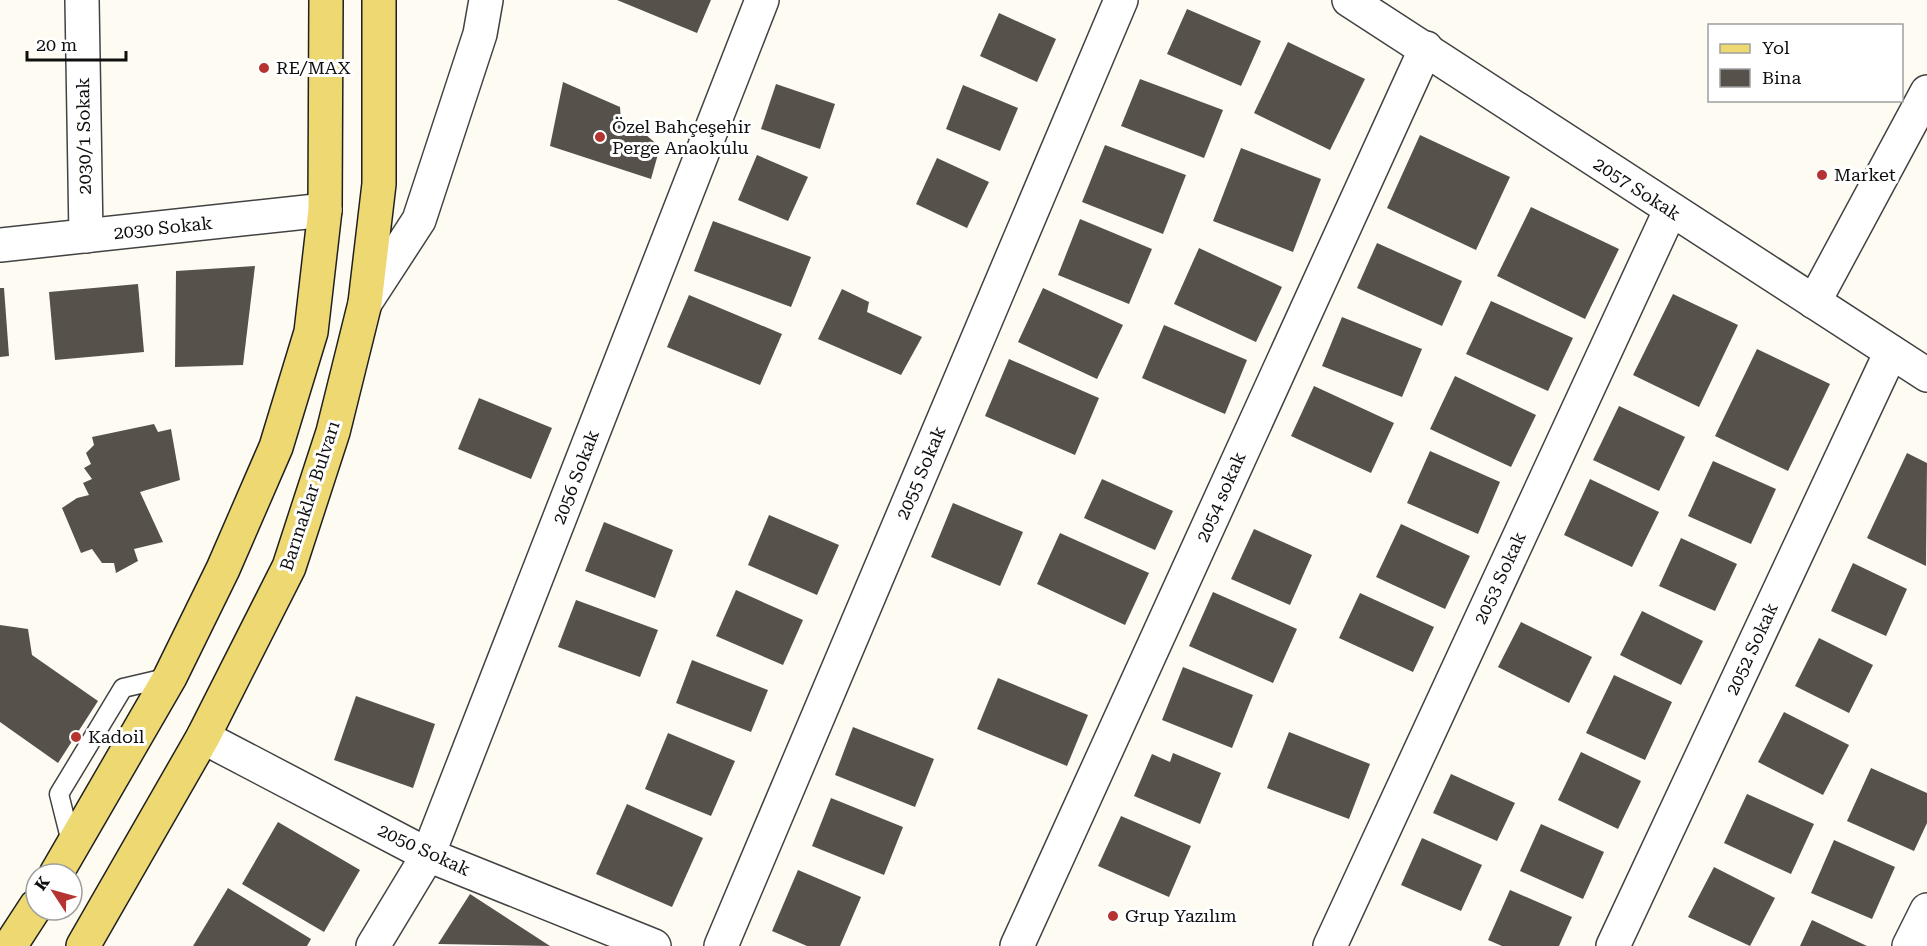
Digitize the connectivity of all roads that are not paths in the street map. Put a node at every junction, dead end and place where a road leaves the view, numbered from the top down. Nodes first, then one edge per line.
1 (82, 0) edge
2 (326, 0) edge
3 (379, 0) edge
4 (486, 0) edge
5 (762, 0) edge
6 (1121, 0) edge
7 (1349, 0) edge
8 (1426, 48) junction
9 (1927, 92) edge
10 (325, 210) junction
11 (1670, 211) junction
12 (86, 237) junction
13 (0, 245) edge
14 (1814, 302) junction
15 (365, 303) junction
16 (1891, 352) junction
17 (1927, 375) edge
18 (202, 737) junction
19 (428, 855) junction
20 (65, 861) edge
21 (1927, 909) edge
22 (26, 922) edge
23 (10, 946) edge
24 (83, 946) edge
25 (373, 946) edge
26 (654, 946) edge
27 (721, 946) edge
28 (1017, 946) edge
29 (1330, 946) edge
30 (1613, 946) edge
31 (1909, 946) edge

1 - 12 street, 2030/1 Sokak
2 - 10 main road
3 - 15 main road, Barınaklar Bulvarı
4 - 15 street
5 - 19 street, 2056 Sokak
6 - 27 street, 2055 Sokak
7 - 8 street, 2057 Sokak
8 - 11 street, 2057 Sokak
8 - 28 street, 2054 sokak
9 - 14 street
10 - 12 street, 2030 Sokak
10 - 20 main road
11 - 14 street, 2057 Sokak
11 - 29 street, 2053 Sokak
12 - 13 street, 2030 Sokak
14 - 16 street, 2057 Sokak
15 - 18 main road, Barınaklar Bulvarı
16 - 17 street, 2057 Sokak
16 - 30 street, 2052 Sokak
18 - 19 street, 2050 Sokak
18 - 24 main road, Barınaklar Bulvarı
19 - 25 street, 2056 Sokak
19 - 26 street, 2050 Sokak
21 - 31 street
22 - 23 main road

